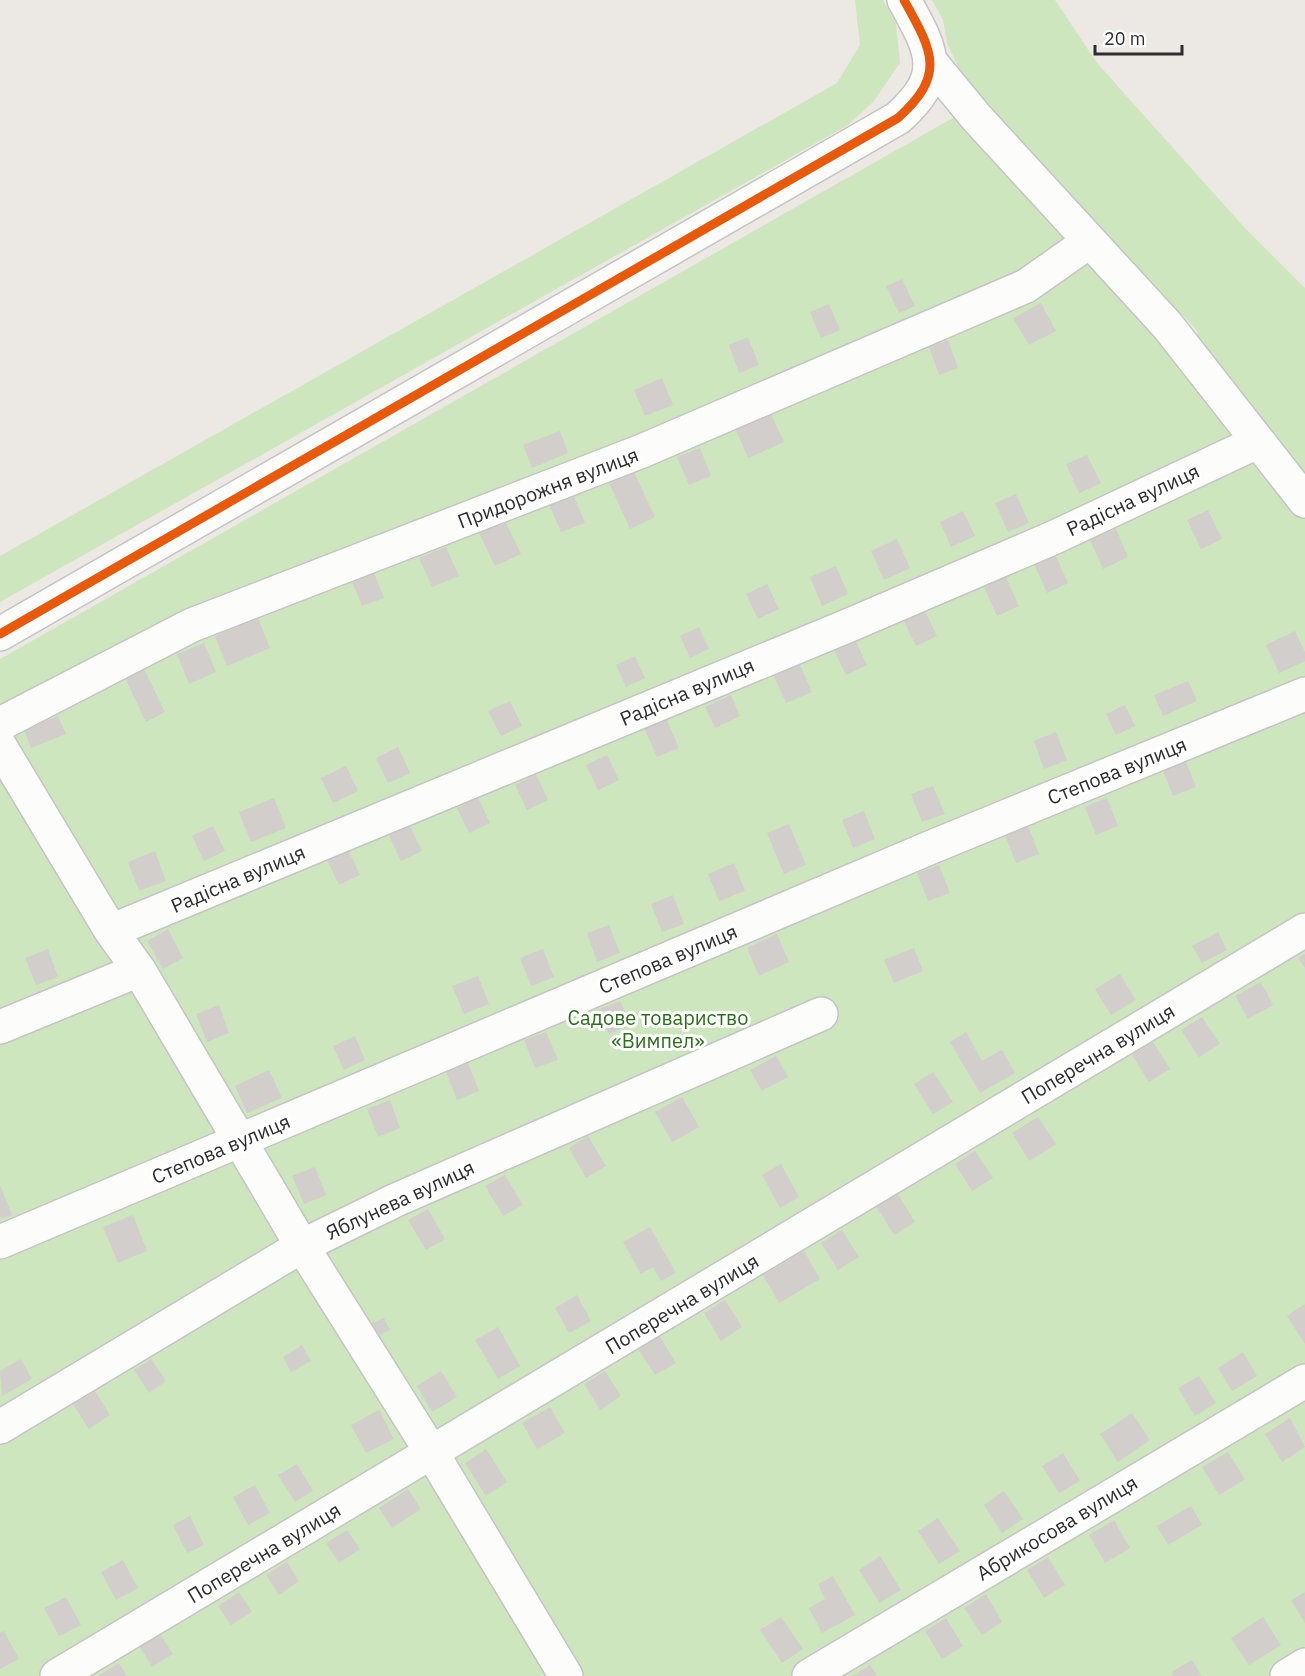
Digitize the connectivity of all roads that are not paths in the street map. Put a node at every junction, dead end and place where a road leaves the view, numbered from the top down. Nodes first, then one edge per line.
1 (904, 0) edge
2 (930, 61) junction
3 (1090, 241) junction
4 (1257, 442) junction
5 (1305, 501) edge
6 (0, 634) edge
7 (1305, 694) edge
8 (0, 724) edge
9 (0, 746) edge
10 (1305, 930) edge
11 (111, 931) junction
12 (139, 970) junction
13 (821, 1014) dead end
14 (0, 1027) edge
15 (241, 1141) junction
16 (0, 1242) edge
17 (302, 1246) junction
18 (1305, 1381) edge
19 (0, 1427) edge
20 (432, 1453) junction
21 (1305, 1665) edge
22 (57, 1676) edge
23 (566, 1676) edge
24 (809, 1676) edge
25 (1287, 1676) edge

1 - 2 street
2 - 3 street
2 - 6 street
3 - 4 street
3 - 8 street, Придорожня вулиця
4 - 5 street
4 - 11 street, Радісна вулиця
7 - 15 street, Степова вулиця
9 - 11 street
10 - 20 street, Поперечна вулиця
11 - 12 street
12 - 14 street
12 - 15 street
13 - 17 street, Яблунева вулиця
15 - 16 street, Степова вулиця
15 - 17 street
17 - 19 street, Яблунева вулиця
17 - 20 street
18 - 24 street, Абрикосова вулиця
20 - 22 street, Поперечна вулиця
20 - 23 street
21 - 25 street

